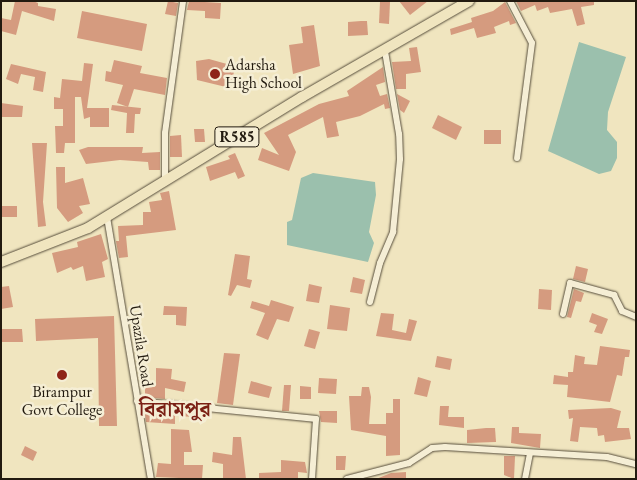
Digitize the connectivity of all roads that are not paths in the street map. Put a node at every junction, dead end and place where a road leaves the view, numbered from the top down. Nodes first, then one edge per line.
1 (183, 1) edge
2 (469, 1) edge
3 (510, 1) edge
4 (385, 51) junction
5 (517, 158) dead end
6 (165, 180) junction
7 (107, 217) junction
8 (1, 262) edge
9 (370, 302) dead end
10 (563, 314) dead end
11 (636, 317) edge
12 (137, 400) junction
13 (530, 454) junction
14 (636, 464) edge
15 (152, 479) edge
16 (312, 479) edge
17 (348, 479) edge
18 (525, 479) edge

1 - 6 street
2 - 4 main road, R585
3 - 5 street
4 - 6 main road, R585
4 - 9 street
6 - 7 main road, R585
7 - 8 main road, R585
7 - 12 street, Upazila Road
10 - 11 street
12 - 15 street, Upazila Road
12 - 16 street
13 - 14 street
13 - 17 street
13 - 18 street

